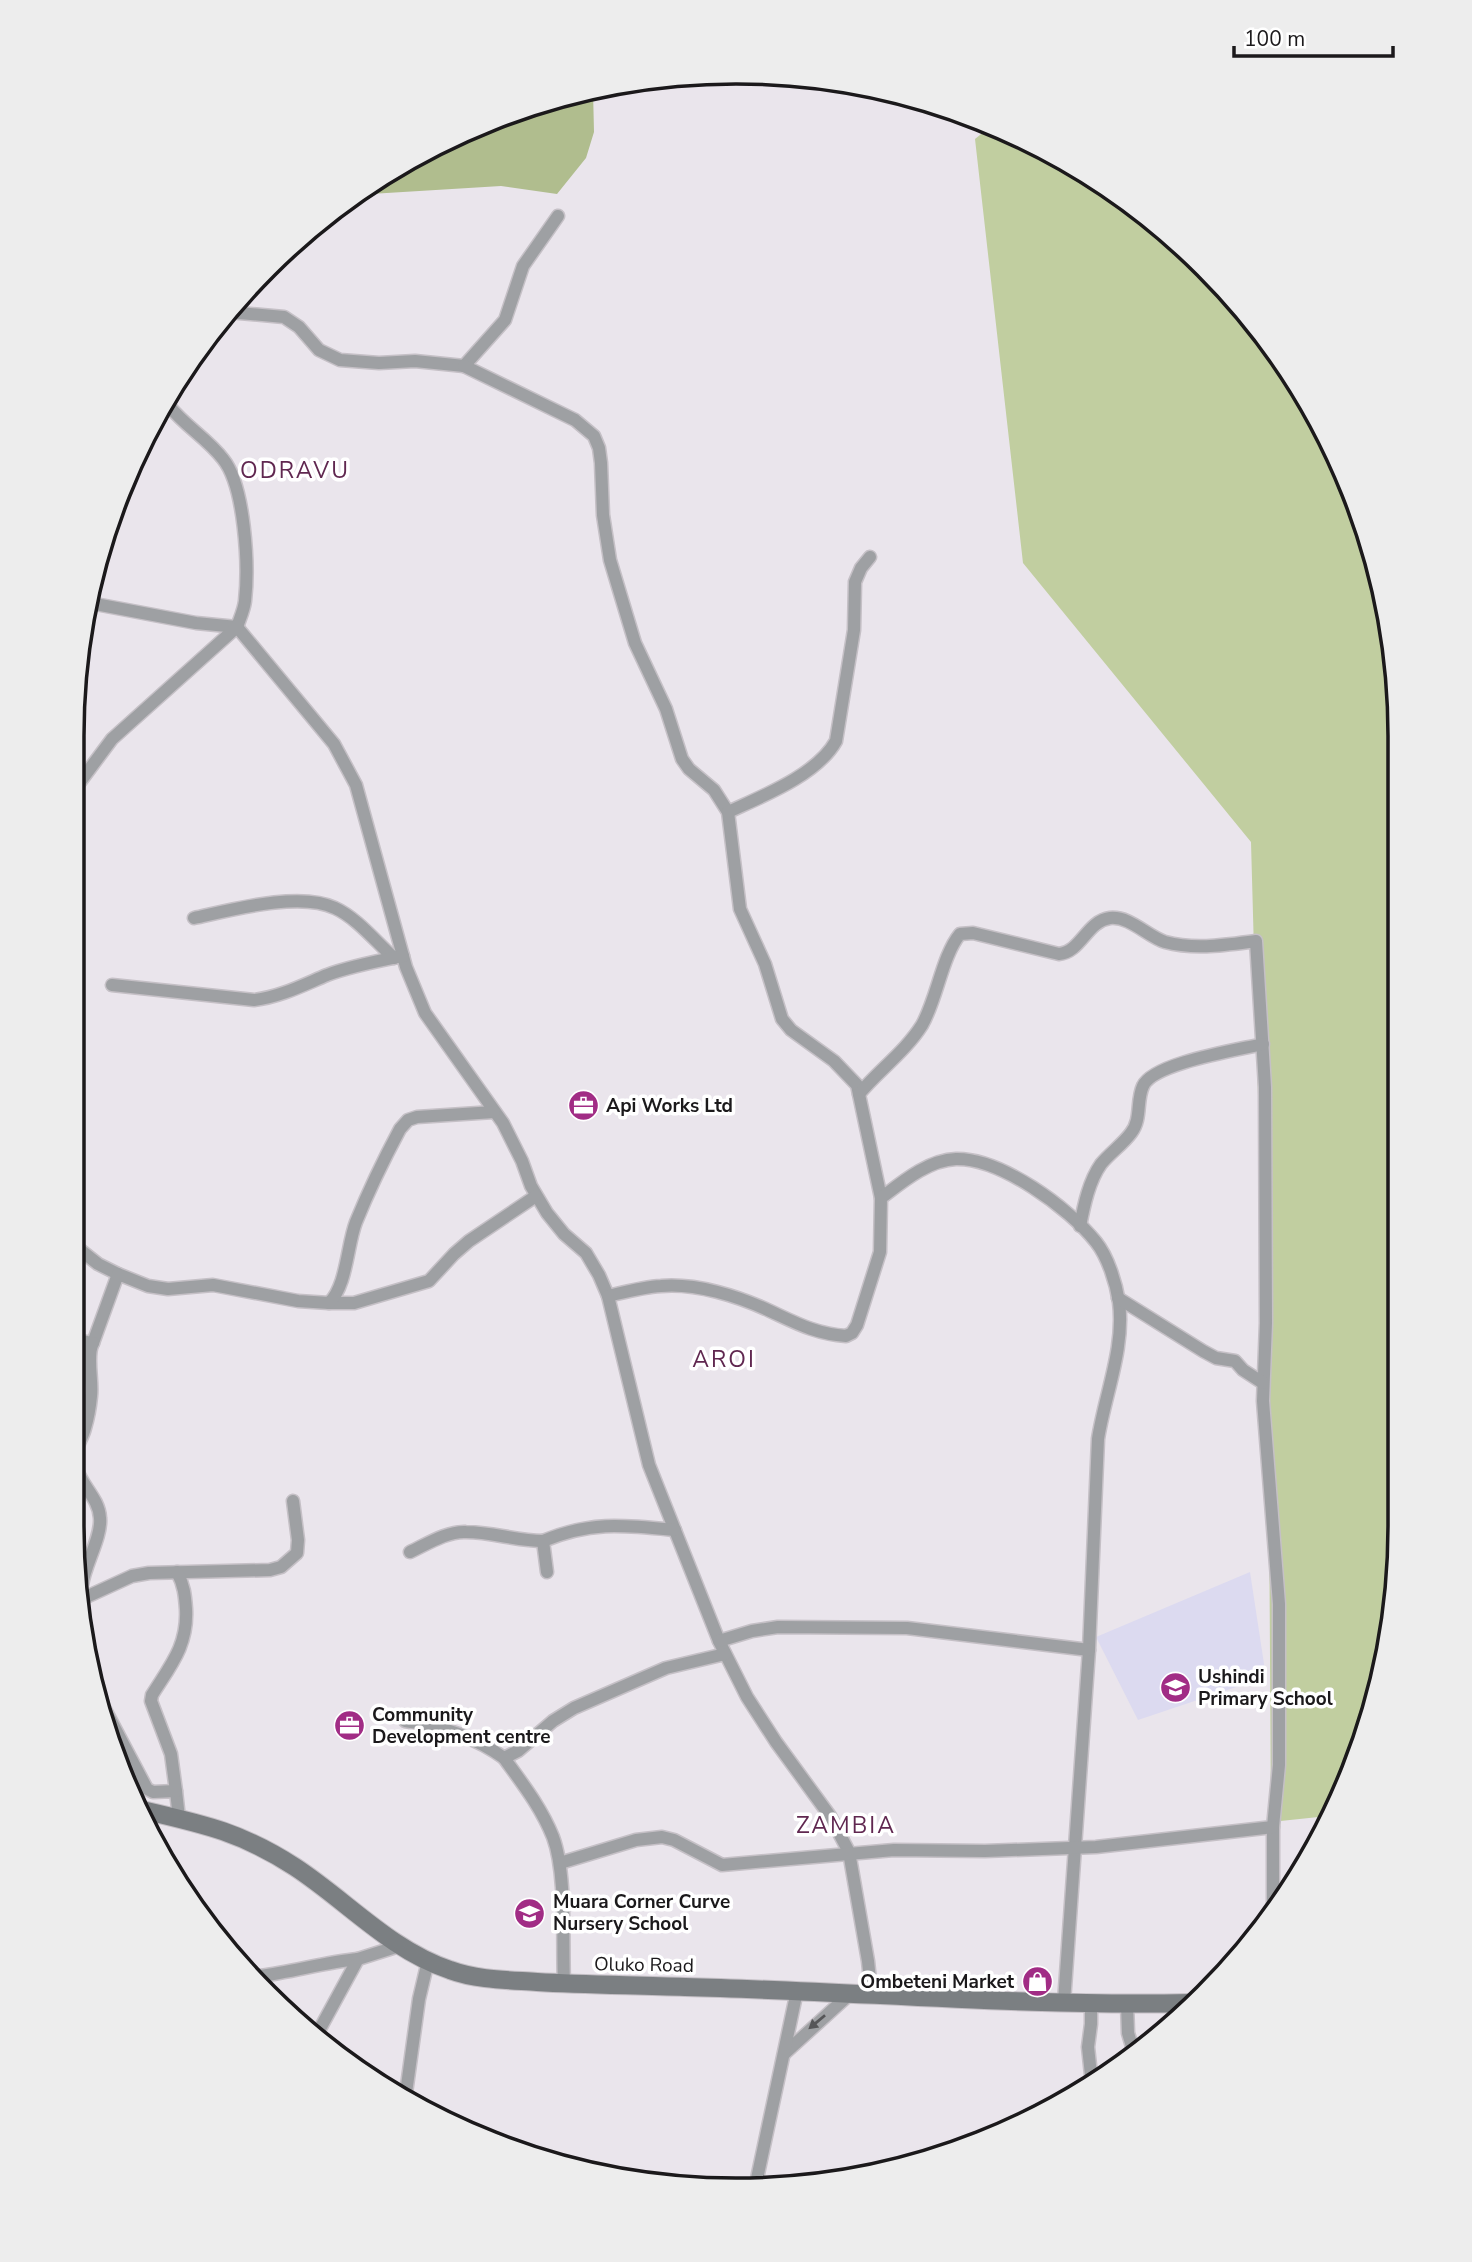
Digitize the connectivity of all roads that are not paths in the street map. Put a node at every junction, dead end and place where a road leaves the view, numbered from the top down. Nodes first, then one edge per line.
1 (558, 216) dead end
2 (240, 313) edge
3 (464, 366) junction
4 (172, 409) edge
5 (870, 557) dead end
6 (98, 605) edge
7 (237, 627) junction
8 (84, 777) edge
9 (728, 812) junction
10 (194, 918) dead end
11 (398, 957) junction
12 (112, 985) dead end
13 (1263, 1044) junction
14 (859, 1094) junction
15 (494, 1112) junction
16 (536, 1196) junction
17 (881, 1198) junction
18 (1080, 1226) junction
19 (84, 1253) edge
20 (118, 1274) junction
21 (608, 1296) junction
22 (1118, 1298) junction
23 (329, 1303) junction
24 (84, 1342) edge
25 (93, 1343) junction
26 (1263, 1383) junction
27 (84, 1433) edge
28 (84, 1484) edge
29 (293, 1501) dead end
30 (675, 1530) junction
31 (543, 1541) junction
32 (410, 1552) dead end
33 (85, 1570) edge
34 (177, 1572) junction
35 (547, 1572) dead end
36 (88, 1596) edge
37 (719, 1641) junction
38 (1088, 1650) junction
39 (725, 1654) junction
40 (405, 1721) dead end
41 (118, 1734) edge
42 (504, 1758) junction
43 (176, 1791) junction
44 (150, 1812) edge
45 (178, 1818) junction
46 (1273, 1827) junction
47 (1076, 1848) junction
48 (849, 1852) junction
49 (560, 1863) junction
50 (1273, 1895) edge
51 (399, 1946) junction
52 (358, 1959) junction
53 (428, 1961) junction
54 (264, 1976) edge
55 (564, 1984) junction
56 (797, 1991) junction
57 (860, 1993) junction
58 (1064, 2002) junction
59 (1091, 2003) junction
60 (1180, 2003) edge
61 (1127, 2004) junction
62 (320, 2028) edge
63 (1131, 2044) edge
64 (785, 2053) junction
65 (1091, 2073) edge
66 (407, 2089) edge
67 (757, 2178) edge

1 - 3 street
2 - 3 street
3 - 9 street
4 - 7 street
5 - 9 street
6 - 7 street
7 - 8 street
7 - 11 street
9 - 14 street
10 - 11 street
11 - 12 street
11 - 15 street
13 - 14 street
13 - 18 street
13 - 26 street
14 - 17 street
15 - 16 street
15 - 23 street
16 - 21 street
16 - 23 street
17 - 18 street
17 - 21 street
18 - 22 street
19 - 20 street
20 - 23 street
20 - 25 street
21 - 30 street
22 - 26 street
22 - 38 street
24 - 25 street
25 - 27 street
26 - 46 street
28 - 33 street
29 - 34 street
30 - 31 street
30 - 37 street
31 - 32 street
31 - 35 street
34 - 36 street
34 - 43 street
37 - 38 street
37 - 39 street
38 - 47 street
39 - 42 street
39 - 48 street
40 - 42 street
41 - 43 street
42 - 49 street
43 - 45 street
44 - 45 main road, Oluko Road
45 - 51 main road, Oluko Road
46 - 47 street
46 - 50 street
47 - 48 street
47 - 58 street
48 - 49 street
48 - 57 street
49 - 55 street
51 - 52 street
51 - 53 main road, Oluko Road
52 - 54 street
52 - 62 street
53 - 55 main road, Oluko Road
53 - 66 street
55 - 56 main road, Oluko Road
56 - 57 main road, Oluko Road
56 - 64 street
57 - 58 main road, Oluko Road
57 -> 64 street
58 - 59 main road, Oluko Road
59 - 61 main road, Oluko Road
59 - 65 street
60 - 61 main road, Oluko Road
61 - 63 street
64 - 67 street

